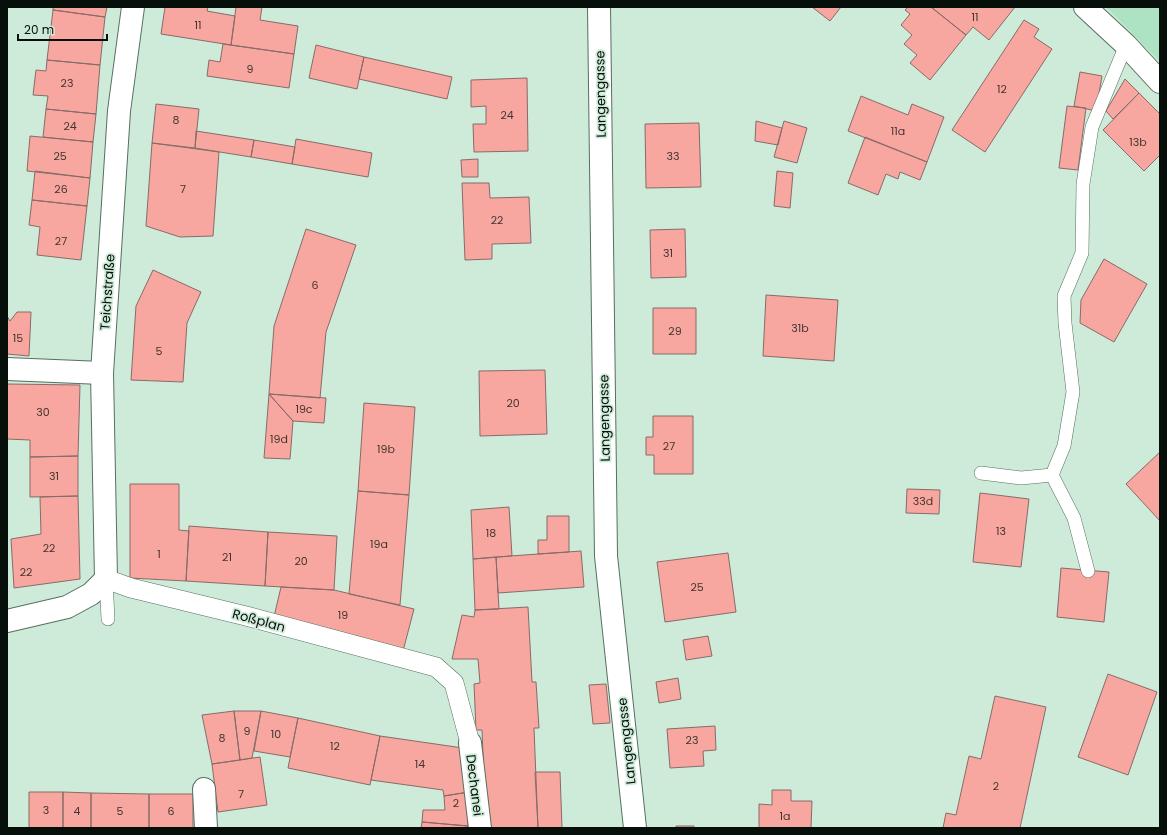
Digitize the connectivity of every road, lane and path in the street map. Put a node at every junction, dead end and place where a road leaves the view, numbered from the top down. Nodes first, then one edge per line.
1 (133, 7) edge
2 (599, 7) edge
3 (1085, 7) edge
4 (1126, 45) junction
5 (1160, 82) edge
6 (7, 369) edge
7 (102, 373) junction
8 (981, 473) dead end
9 (1052, 475) junction
10 (1088, 571) dead end
11 (106, 579) junction
12 (108, 619) dead end
13 (7, 621) edge
14 (470, 743) joint
15 (204, 789) dead end
16 (206, 828) edge
17 (480, 828) edge
18 (635, 828) edge

1 - 7 street, Teichstraße
2 - 18 street, Langengasse
3 - 4 street
4 - 5 street
4 - 9 lane
6 - 7 street
7 - 11 street, Teichstraße
8 - 9 lane
9 - 10 lane
11 - 12 lane
11 - 13 street
11 - 14 street, Roßplan
14 - 17 street, Dechanei
15 - 16 street

